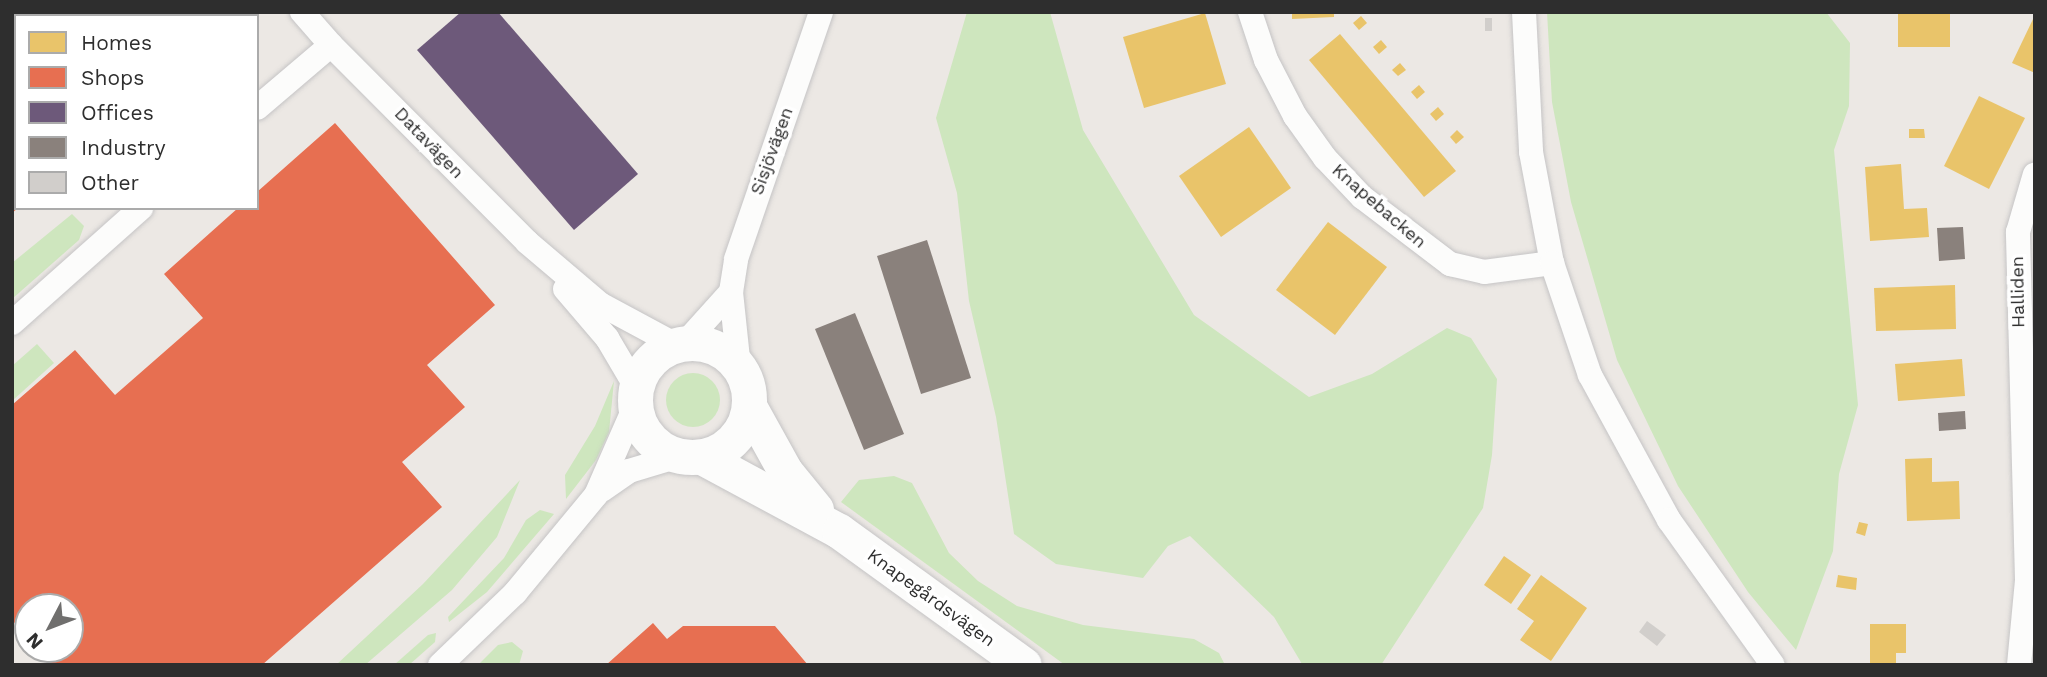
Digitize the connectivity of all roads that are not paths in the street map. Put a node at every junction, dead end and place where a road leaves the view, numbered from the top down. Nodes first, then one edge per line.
1 (302, 12) edge
2 (821, 12) edge
3 (1250, 12) edge
4 (1524, 12) edge
5 (331, 45) junction
6 (259, 106) edge
7 (2035, 174) edge
8 (139, 210) edge
9 (527, 242) junction
10 (1552, 263) junction
11 (731, 292) junction
12 (12, 323) edge
13 (680, 344) junction
14 (739, 368) junction
15 (635, 397) junction
16 (749, 406) junction
17 (691, 456) junction
18 (596, 495) junction
19 (839, 531) junction
20 (440, 665) edge
21 (1024, 665) edge
22 (1773, 665) edge
23 (2019, 665) edge

1 - 5 street, Datavägen
2 - 11 street, Sisjövägen
3 - 10 street, Knapebacken
4 - 10 street
5 - 6 street
5 - 9 street, Datavägen
7 - 23 street, Halliden
8 - 12 street
9 - 13 street, Datavägen
9 - 15 street, Datavägen
10 - 22 street
11 - 13 street, Sisjövägen
11 - 14 street, Sisjövägen
13 - 14 street
13 - 15 street, Sisjövägen
14 - 16 street, Sisjövägen
15 - 17 street
15 - 18 street, Sisjövägen
16 - 17 street, Sisjövägen
16 - 19 street, Knapegårdsvägen
17 - 18 street, Sisjövägen
17 - 19 street, Knapegårdsvägen
18 - 20 street, Sisjövägen
19 - 21 street, Knapegårdsvägen

